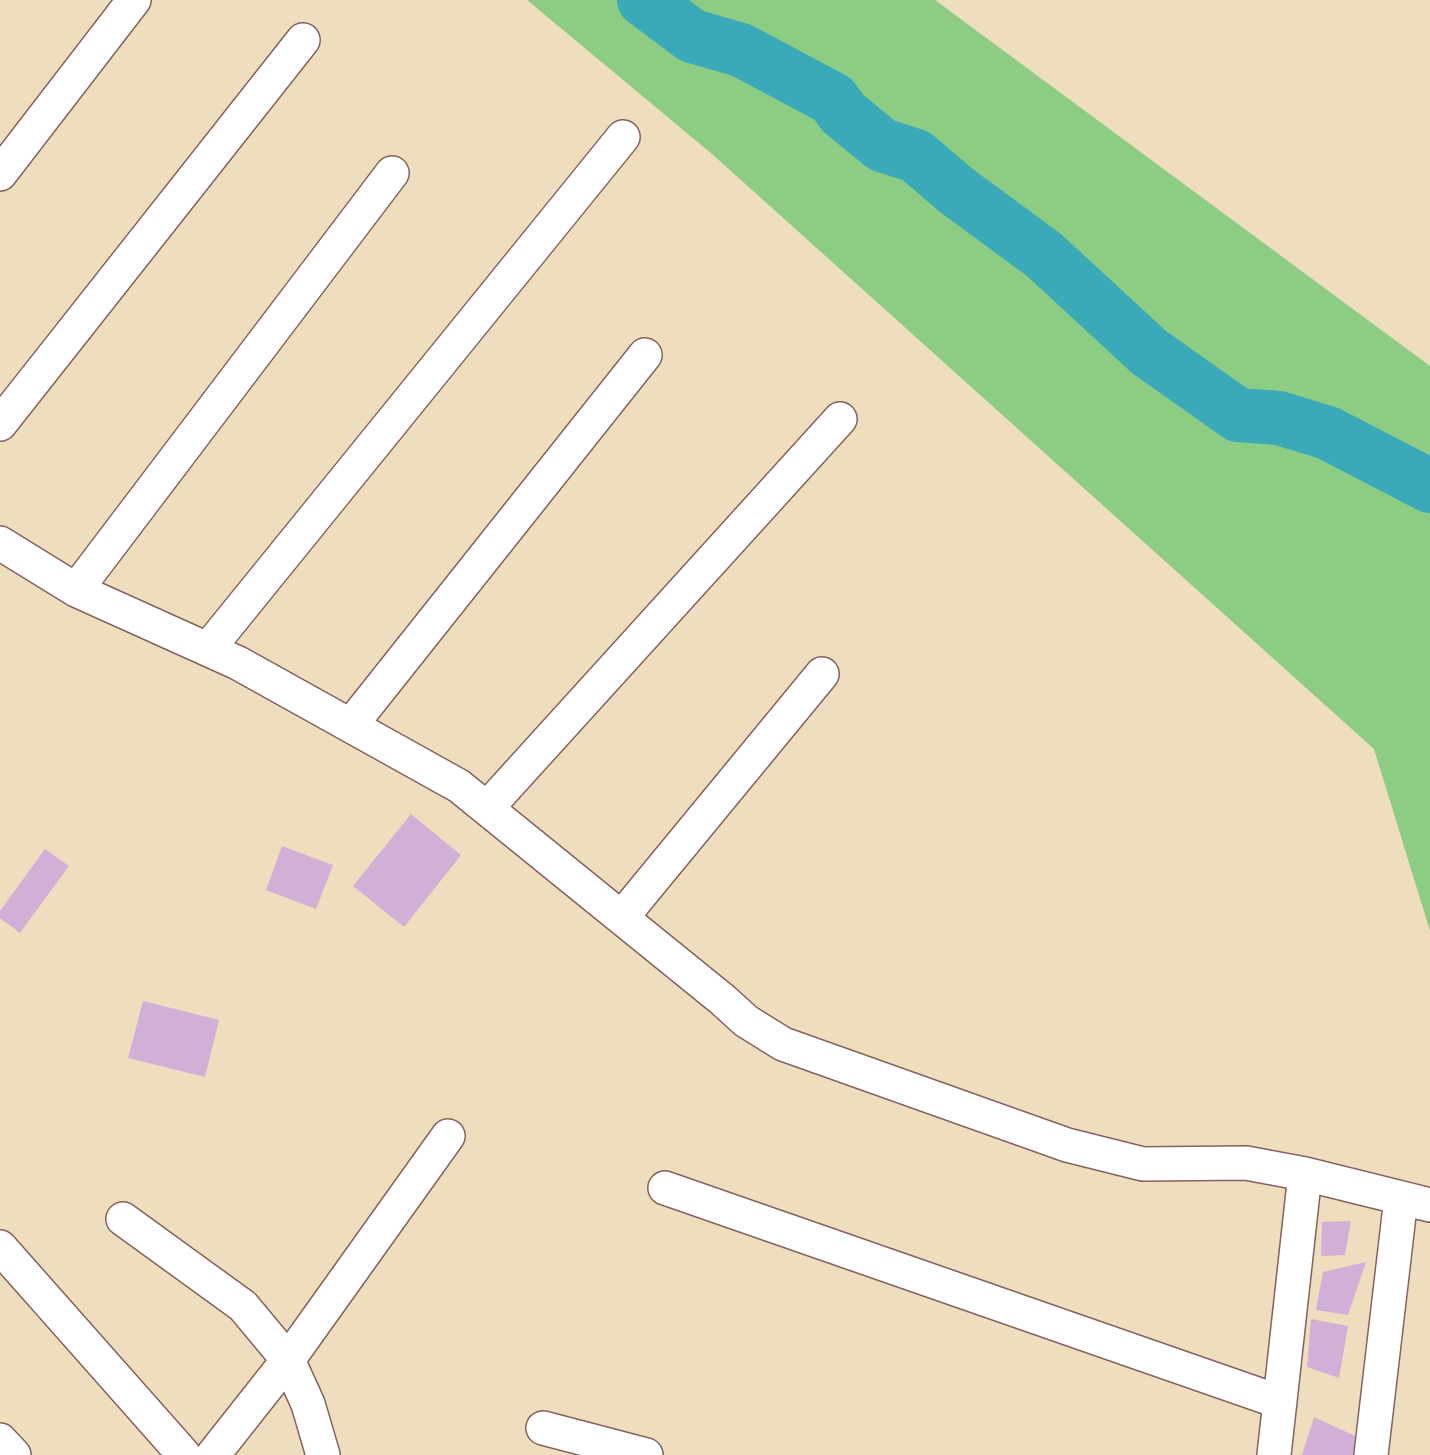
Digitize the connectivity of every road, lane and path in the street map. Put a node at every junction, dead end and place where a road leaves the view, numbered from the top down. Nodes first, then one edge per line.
1 (134, 0) edge
2 (303, 40) dead end
3 (623, 137) dead end
4 (392, 173) dead end
5 (0, 174) edge
6 (645, 355) dead end
7 (840, 419) dead end
8 (0, 424) edge
9 (0, 543) edge
10 (76, 591) junction
11 (208, 650) junction
12 (822, 674) dead end
13 (351, 725) junction
14 (488, 808) junction
15 (622, 917) junction
16 (448, 1136) dead end
17 (1305, 1174) junction
18 (665, 1188) dead end
19 (1415, 1202) edge
20 (123, 1219) dead end
21 (0, 1247) edge
22 (288, 1360) junction
23 (1280, 1402) junction
24 (543, 1428) dead end
25 (0, 1440) edge
26 (14, 1455) edge
27 (184, 1455) edge
28 (213, 1455) edge
29 (323, 1455) edge
30 (646, 1455) edge
31 (1274, 1455) edge
32 (1371, 1455) edge

1 - 5 street
2 - 8 street
3 - 11 street
4 - 10 street
6 - 13 street
7 - 14 street
9 - 10 street
10 - 11 street
11 - 13 street
12 - 15 street
13 - 14 street
14 - 15 street
15 - 17 street
16 - 22 street
17 - 19 street
17 - 23 street
18 - 23 street
19 - 32 street
20 - 22 street
21 - 27 street
22 - 28 street
22 - 29 street
23 - 31 street
24 - 30 street
25 - 26 street

